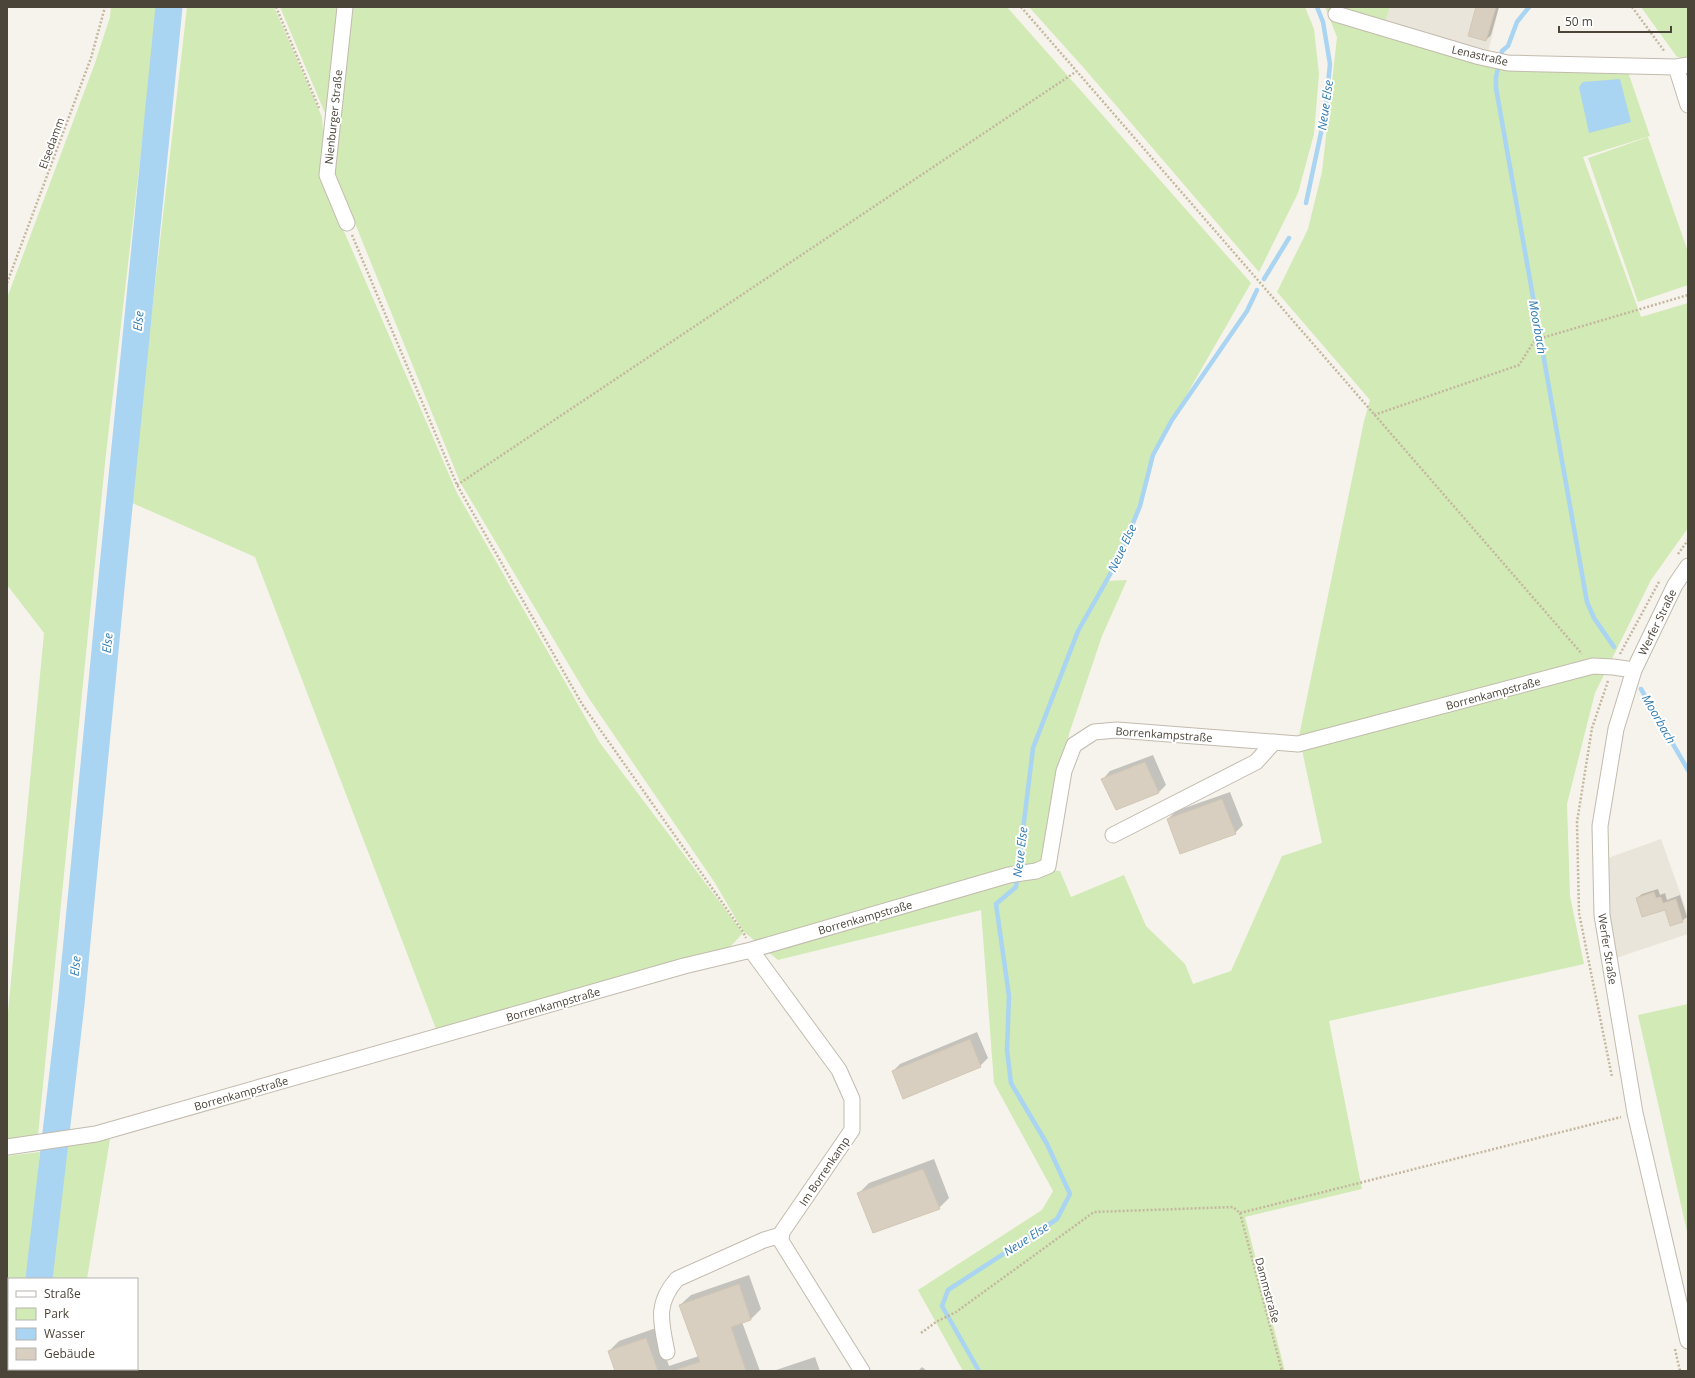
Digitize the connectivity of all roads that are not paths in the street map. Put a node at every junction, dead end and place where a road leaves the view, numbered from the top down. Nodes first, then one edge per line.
1 (345, 7) edge
2 (1336, 14) dead end
3 (1682, 66) edge
4 (1688, 105) edge
5 (347, 223) road end
6 (1688, 566) edge
7 (1634, 670) junction
8 (1274, 742) junction
9 (1113, 835) dead end
10 (751, 950) junction
11 (7, 1147) edge
12 (782, 1236) junction
13 (1688, 1341) edge
14 (667, 1352) dead end
15 (862, 1371) edge

1 - 5 street, Nienburger Straße
2 - 3 street, Lenastraße
3 - 4 street
6 - 7 street, Werfer Straße
7 - 8 street, Borrenkampstraße
7 - 13 street, Werfer Straße
8 - 9 street
8 - 10 street, Borrenkampstraße
10 - 11 street, Borrenkampstraße
10 - 12 street, Im Borrenkamp
12 - 14 street
12 - 15 street

